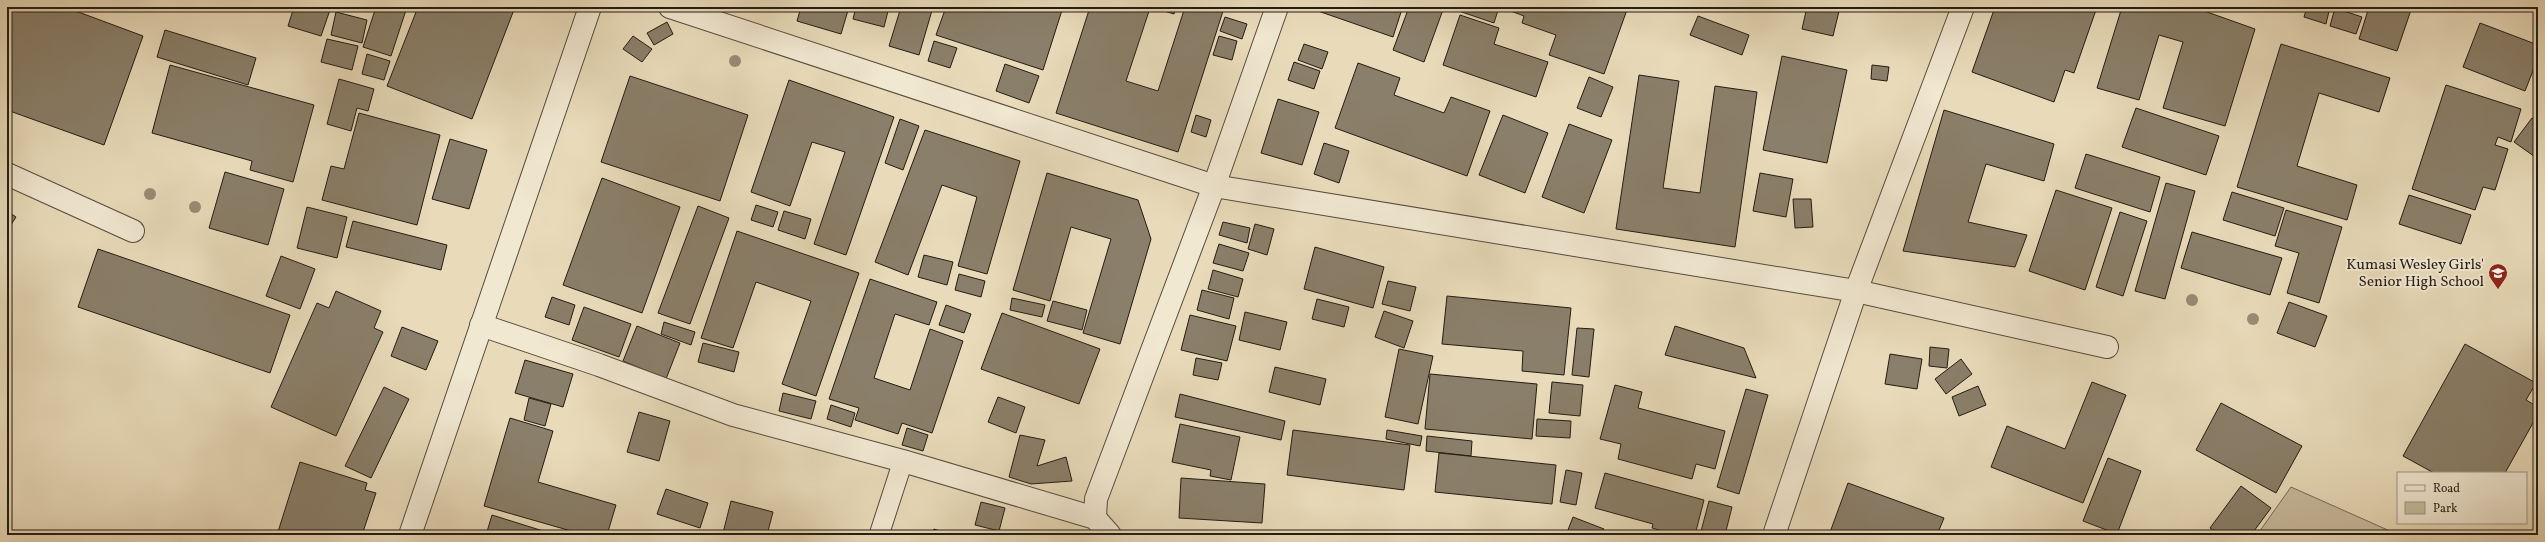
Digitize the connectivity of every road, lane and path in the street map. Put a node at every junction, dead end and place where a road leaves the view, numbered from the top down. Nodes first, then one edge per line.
1 (590, 7) edge
2 (670, 7) edge
3 (1277, 7) edge
4 (1963, 7) edge
5 (7, 174) edge
6 (1214, 186) junction
7 (133, 231) dead end
8 (1856, 291) junction
9 (481, 325) junction
10 (2107, 347) dead end
11 (903, 461) junction
12 (1095, 518) junction
13 (410, 535) edge
14 (879, 535) edge
15 (1110, 535) edge
16 (1774, 535) edge

1 - 9 street
2 - 6 street
3 - 6 street
4 - 8 street
5 - 7 street
6 - 8 street
6 - 12 street
8 - 10 street
8 - 16 street
9 - 11 street
9 - 13 street
11 - 12 street
11 - 14 lane
12 - 15 street

